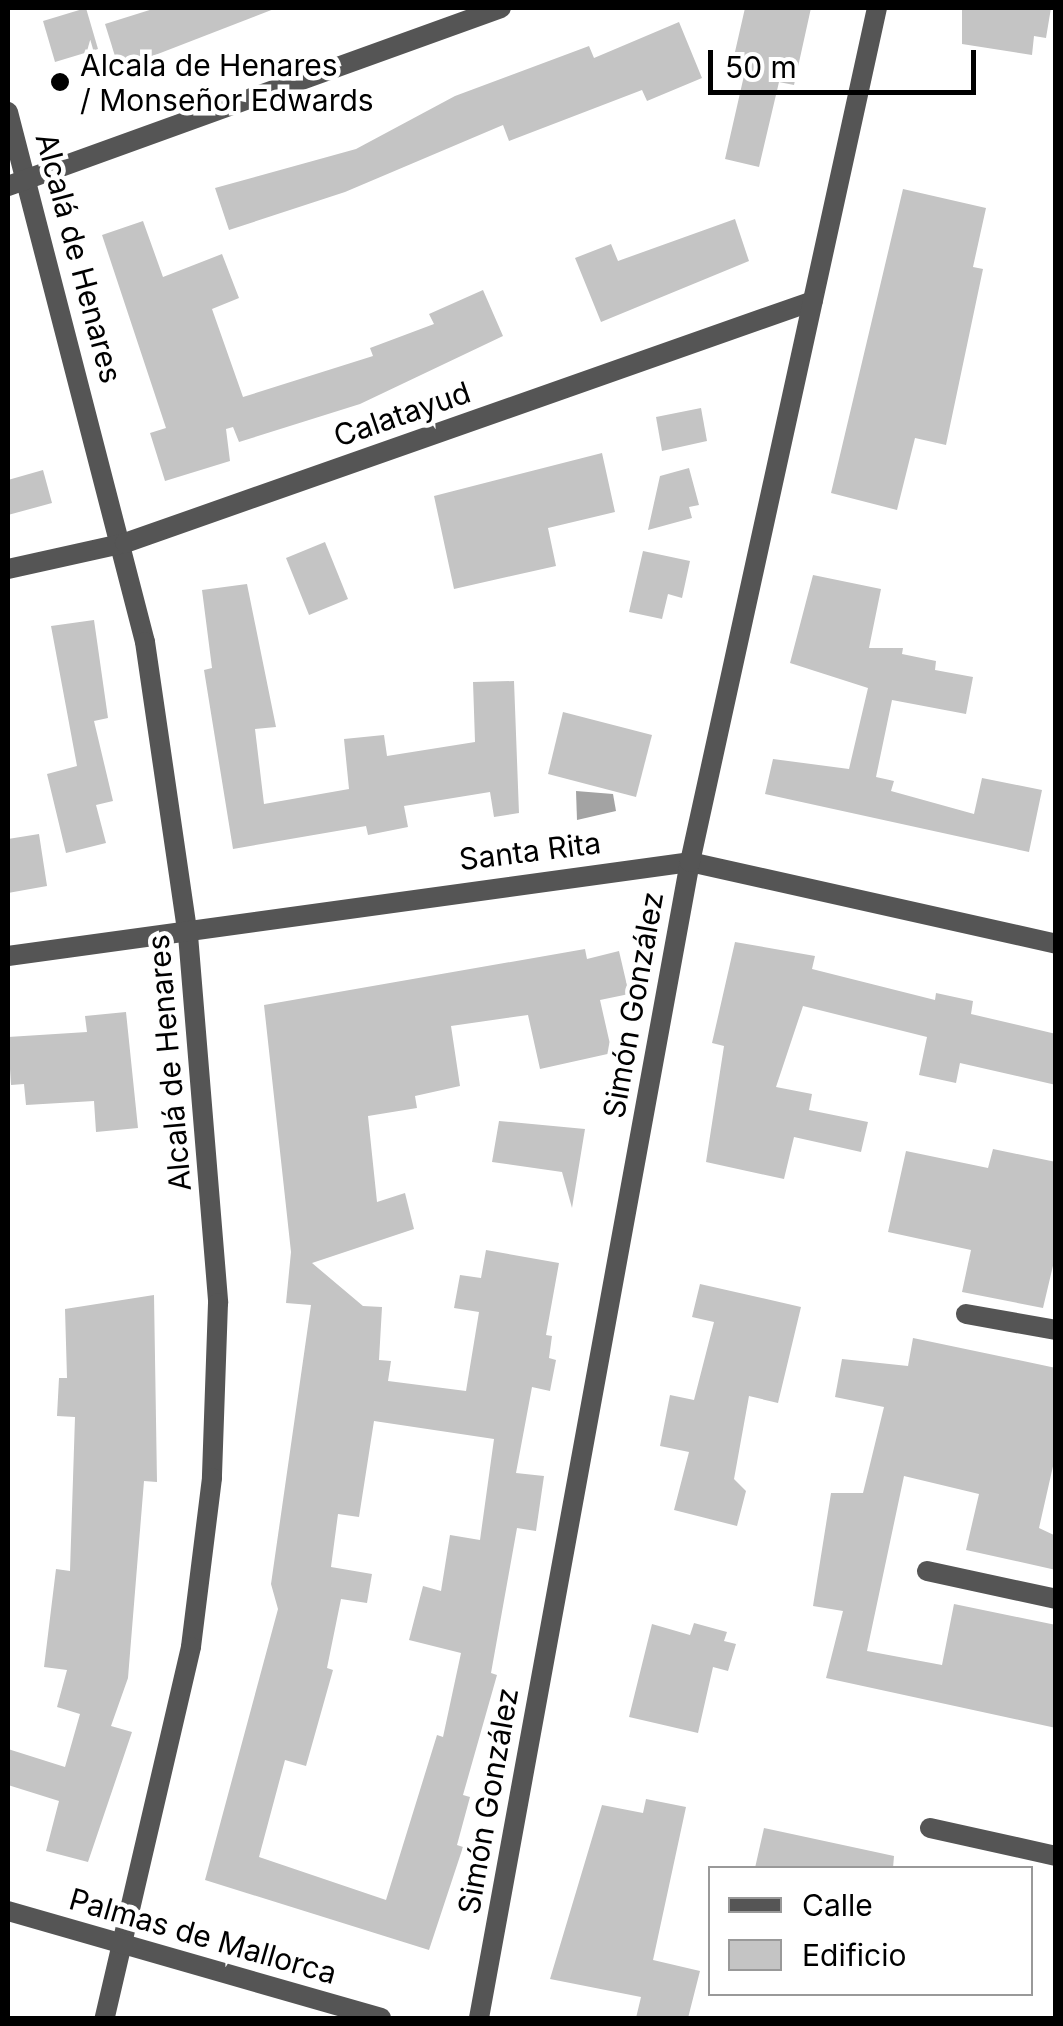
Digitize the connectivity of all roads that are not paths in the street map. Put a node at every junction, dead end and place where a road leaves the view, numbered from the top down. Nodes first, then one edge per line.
1 (500, 8) edge
2 (877, 8) edge
3 (8, 112) edge
4 (17, 184) edge
5 (813, 301) junction
6 (125, 543) junction
7 (8, 569) edge
8 (690, 862) junction
9 (188, 935) junction
10 (1056, 944) edge
11 (8, 956) edge
12 (966, 1314) dead end
13 (1056, 1330) edge
14 (927, 1571) dead end
15 (1056, 1599) edge
16 (930, 1828) dead end
17 (1056, 1856) edge
18 (8, 1911) edge
19 (126, 1944) junction
20 (105, 2018) edge
21 (381, 2018) edge
22 (479, 2018) edge

1 - 4 street
2 - 5 street, Simón González
3 - 4 street, Alcalá de Henares
4 - 6 street, Alcalá de Henares
5 - 6 street, Calatayud
5 - 8 street, Simón González
6 - 7 street, Calatayud
6 - 9 street, Alcalá de Henares
8 - 9 street, Santa Rita
8 - 10 street, Santa Rita
8 - 22 street, Simón González
9 - 11 street, Santa Rita
9 - 19 street, Alcalá de Henares
12 - 13 street
14 - 15 street
16 - 17 street
18 - 19 street, Palmas de Mallorca
19 - 20 street, Alcalá de Henares
19 - 21 street, Palmas de Mallorca

